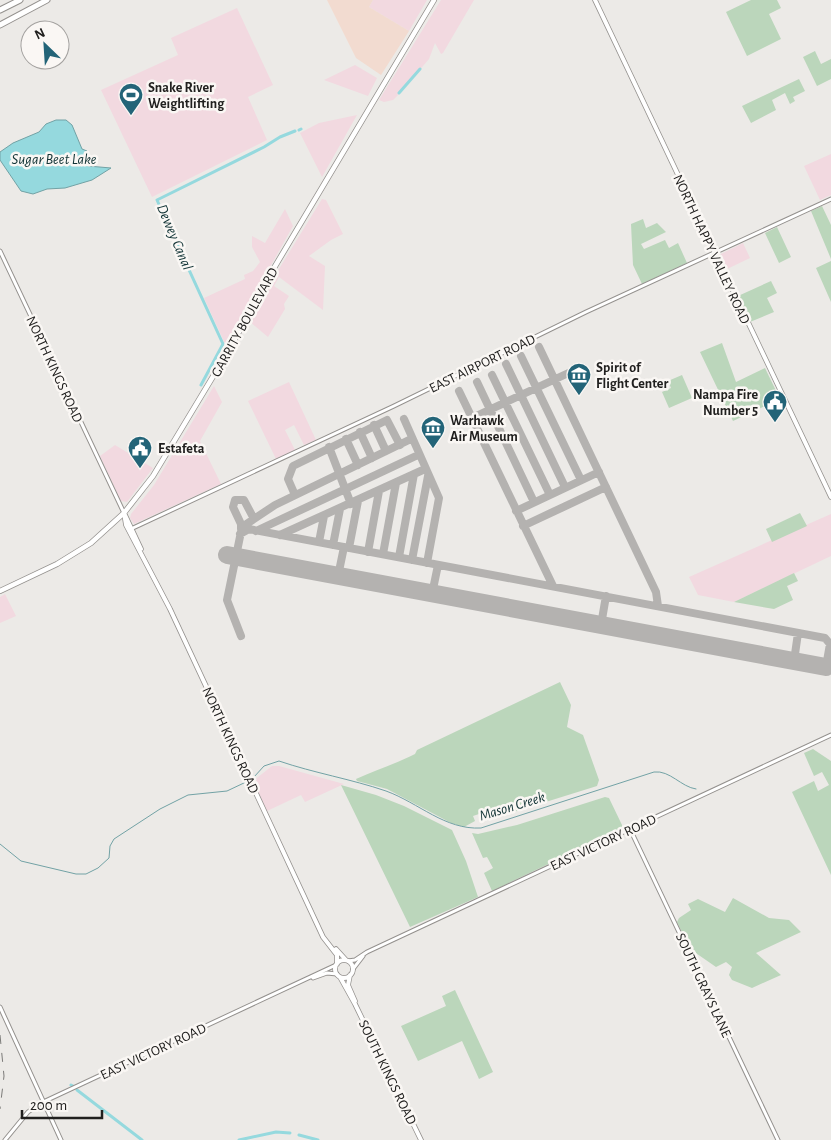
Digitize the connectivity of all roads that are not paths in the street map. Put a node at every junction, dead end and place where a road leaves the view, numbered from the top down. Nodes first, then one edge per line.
1 (20, 0) edge
2 (47, 0) edge
3 (434, 0) edge
4 (595, 0) edge
5 (0, 10) edge
6 (0, 25) edge
7 (831, 199) edge
8 (0, 252) edge
9 (714, 253) junction
10 (831, 497) edge
11 (124, 514) junction
12 (133, 528) junction
13 (142, 554) junction
14 (0, 591) edge
15 (831, 735) edge
16 (630, 829) junction
17 (319, 928) junction
18 (374, 949) junction
19 (347, 961) junction
20 (337, 964) junction
21 (352, 968) junction
22 (338, 975) junction
23 (350, 975) junction
24 (313, 978) junction
25 (355, 1004) junction
26 (0, 1007) edge
27 (43, 1102) junction
28 (5, 1140) edge
29 (61, 1140) edge
30 (421, 1140) edge
31 (778, 1140) edge

1 - 5 highway
2 - 6 highway
3 - 11 main road, GARRITY BOULEVARD
4 - 9 main road, NORTH HAPPY VALLEY ROAD
7 - 9 street, EAST AIRPORT ROAD
8 - 11 street, NORTH KINGS ROAD
9 - 10 main road, NORTH HAPPY VALLEY ROAD
9 - 12 street, EAST AIRPORT ROAD
11 - 12 main road, NORTH KINGS ROAD
11 - 13 main road, NORTH KINGS ROAD
11 - 14 main road, GARRITY BOULEVARD
12 - 13 main road, NORTH KINGS ROAD
13 - 17 main road, NORTH KINGS ROAD
15 - 16 street, EAST VICTORY ROAD
16 - 18 street, EAST VICTORY ROAD
16 - 31 street, SOUTH GRAYS LANE
17 - 19 main road, NORTH KINGS ROAD
17 - 20 main road, NORTH KINGS ROAD
18 - 19 street, EAST VICTORY ROAD
18 - 21 street, EAST VICTORY ROAD
19 - 20 main road
19 - 21 main road, NORTH KINGS ROAD
20 - 22 main road, NORTH KINGS ROAD
20 - 24 street, EAST VICTORY ROAD
21 - 23 main road
22 - 23 main road
22 - 24 street, EAST VICTORY ROAD
22 - 25 main road, SOUTH KINGS ROAD
23 - 25 main road, SOUTH KINGS ROAD
24 - 27 street, EAST VICTORY ROAD
25 - 30 main road, SOUTH KINGS ROAD
26 - 27 street
27 - 28 street, EAST VICTORY ROAD
27 - 29 street

